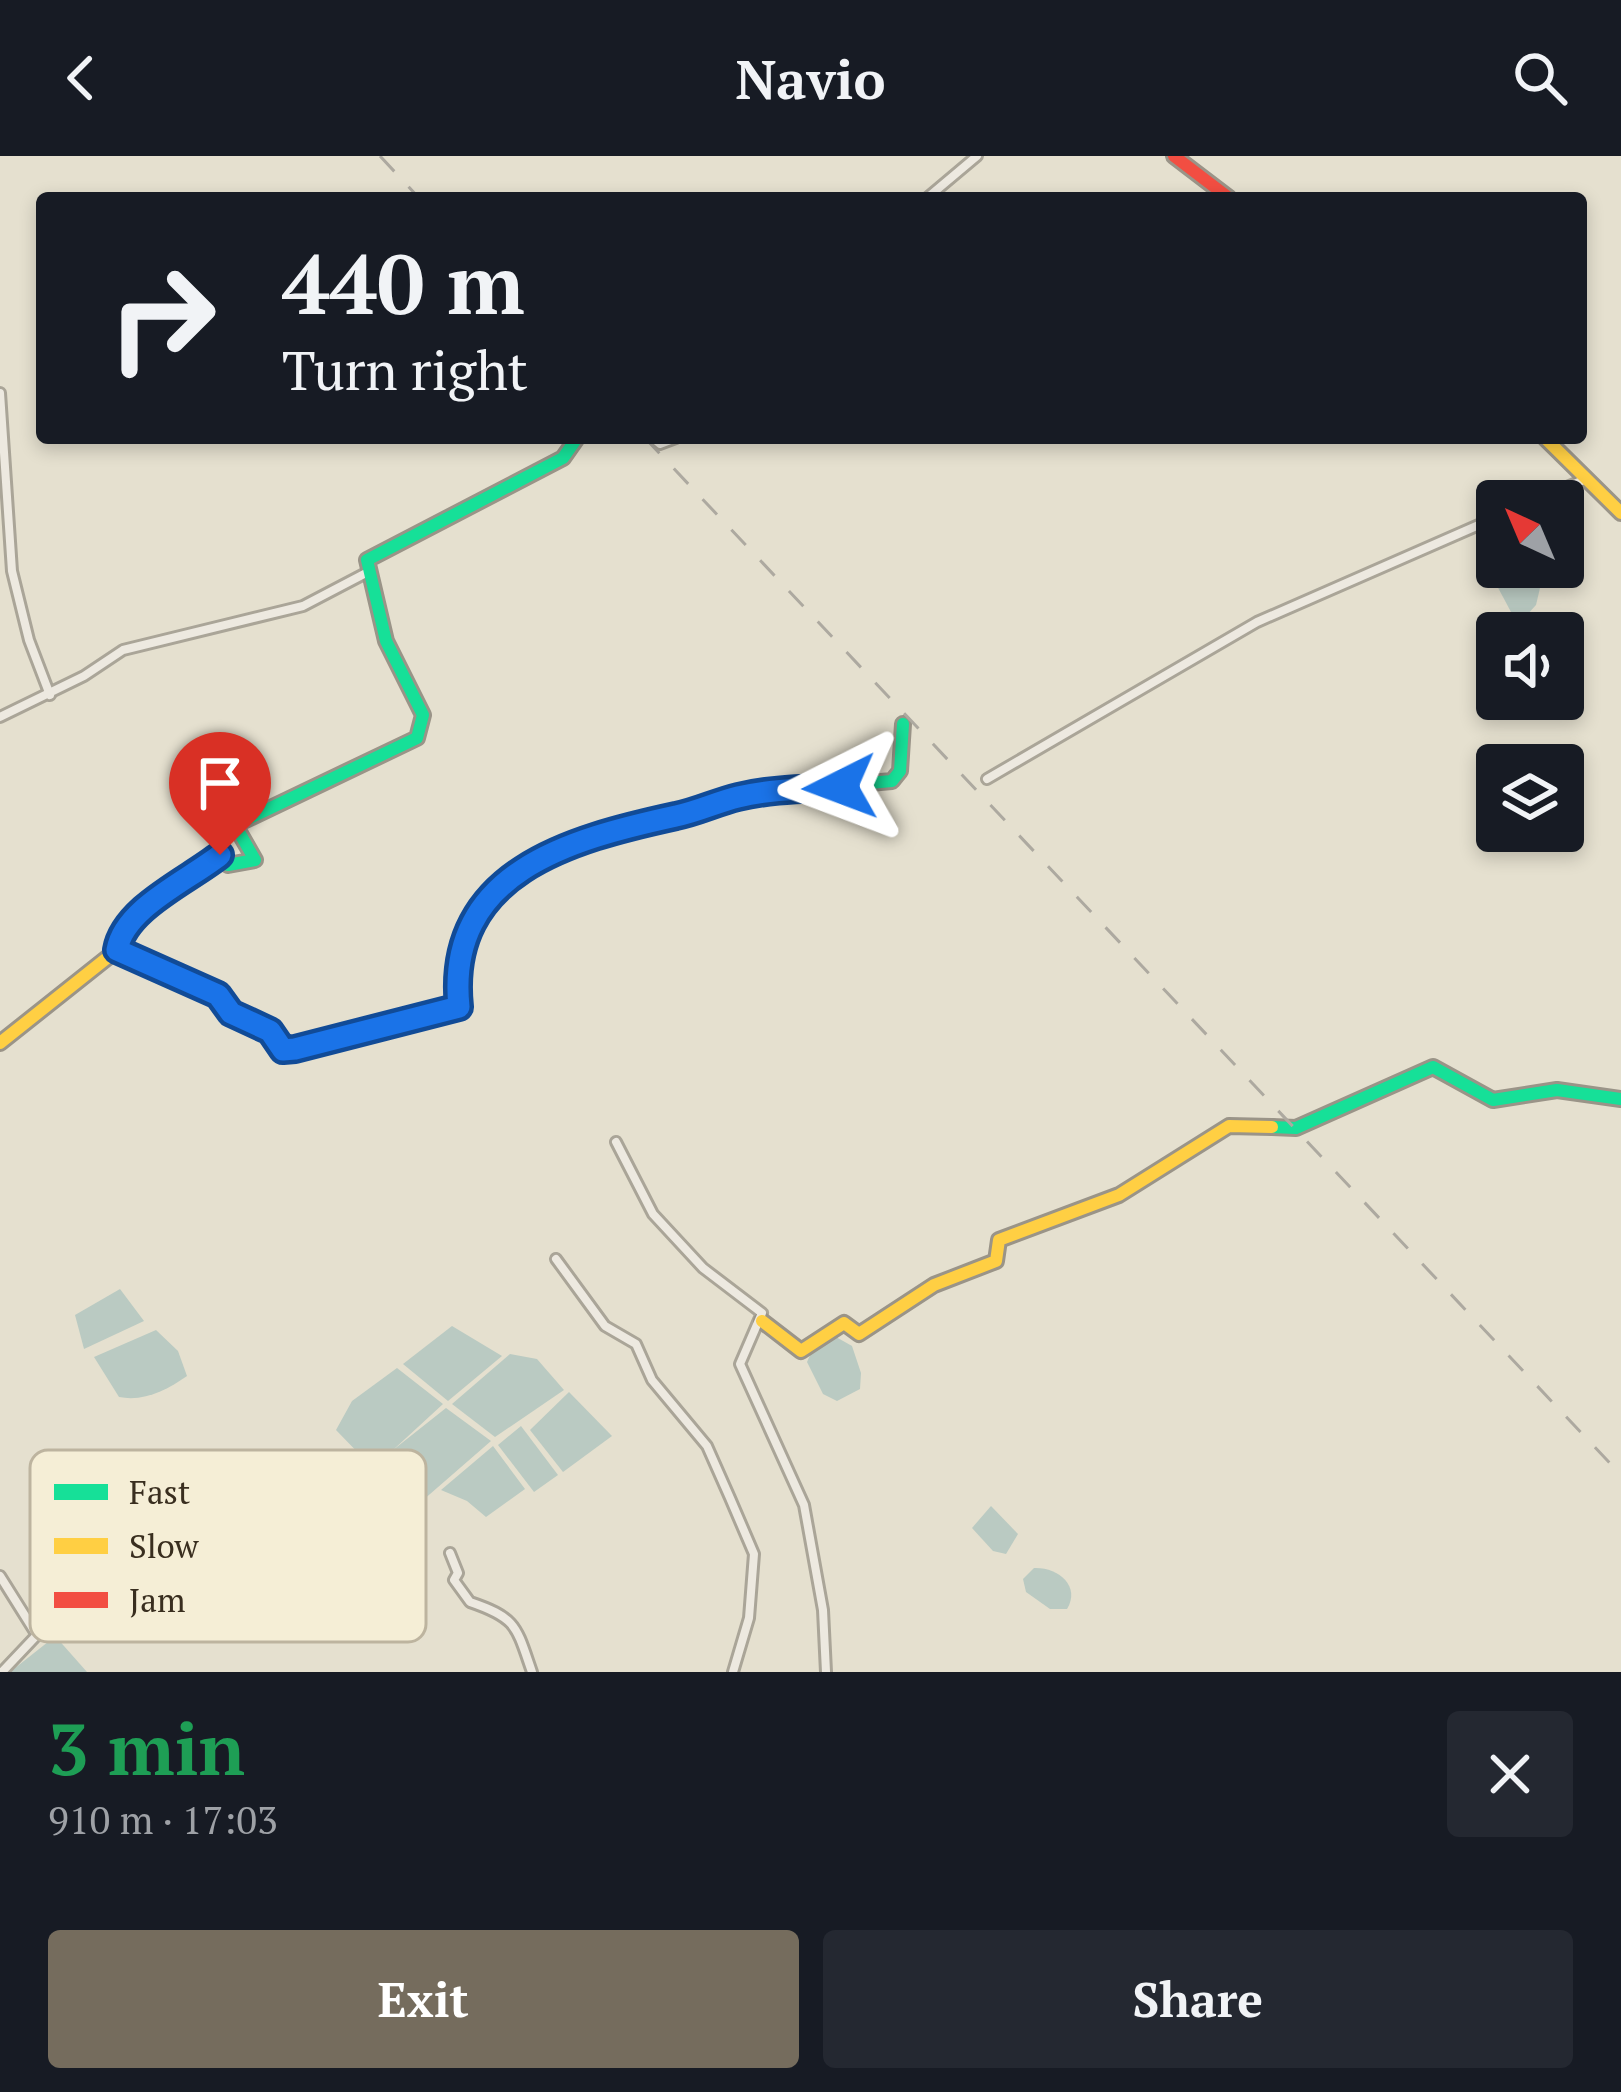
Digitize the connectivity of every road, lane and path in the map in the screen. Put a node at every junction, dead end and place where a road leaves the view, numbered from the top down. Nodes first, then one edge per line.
1 (977, 156) edge
2 (1174, 156) edge
3 (934, 192) edge
4 (1221, 192) edge
5 (0, 393) edge
6 (574, 444) edge
7 (1551, 444) edge
8 (1586, 479) joint
9 (1621, 513) edge
10 (1476, 526) edge
11 (366, 573) junction
12 (50, 694) junction
13 (0, 717) edge
14 (903, 724) dead end
15 (987, 779) dead end
16 (117, 950) junction
17 (0, 1043) edge
18 (1621, 1099) edge
19 (616, 1142) dead end
20 (556, 1259) dead end
21 (762, 1321) junction
22 (450, 1553) dead end
23 (0, 1576) edge
24 (30, 1624) edge
25 (30, 1642) edge
26 (2, 1672) edge
27 (532, 1672) edge
28 (734, 1672) edge
29 (826, 1672) edge

1 - 3 street
2 - 4 street
5 - 12 street
6 - 11 street
7 - 8 street
8 - 9 street
10 - 15 street
11 - 12 street
11 - 16 street
12 - 13 street
14 - 16 street
16 - 17 street
18 - 21 street
19 - 21 street
20 - 28 street
21 - 29 street
22 - 27 street
23 - 24 street
25 - 26 street

